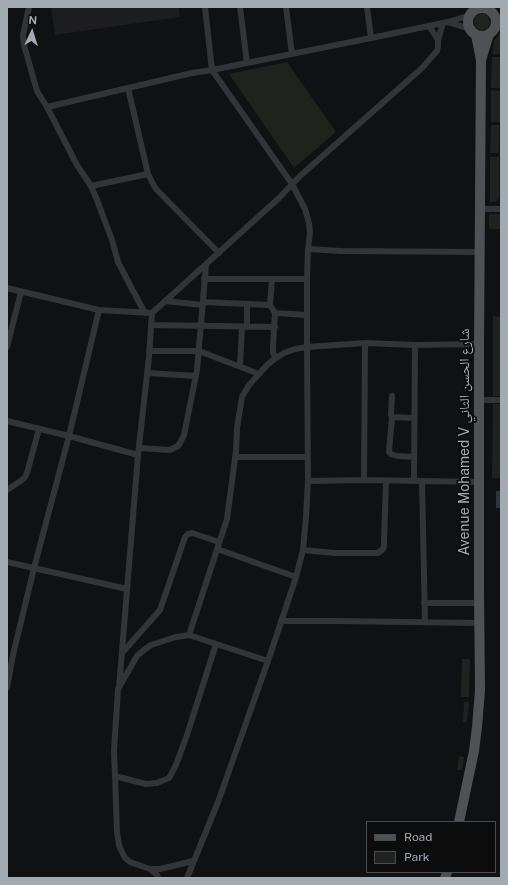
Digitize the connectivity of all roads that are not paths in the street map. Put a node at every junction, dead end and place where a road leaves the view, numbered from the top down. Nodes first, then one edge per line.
1 (29, 7) edge
2 (205, 7) edge
3 (240, 7) edge
4 (286, 7) edge
5 (367, 7) edge
6 (474, 11) edge
7 (494, 13) edge
8 (445, 22) junction
9 (429, 26) junction
10 (494, 31) edge
11 (473, 32) junction
12 (371, 38) junction
13 (438, 40) junction
14 (292, 54) junction
15 (482, 60) junction
16 (247, 63) junction
17 (212, 70) junction
18 (128, 88) junction
19 (47, 108) junction
20 (148, 174) junction
21 (292, 184) junction
22 (91, 186) junction
23 (480, 209) junction
24 (501, 209) edge
25 (308, 249) junction
26 (480, 252) junction
27 (219, 253) junction
28 (206, 265) junction
29 (204, 278) junction
30 (272, 279) junction
31 (307, 279) junction
32 (7, 288) edge
33 (21, 292) junction
34 (165, 301) junction
35 (203, 303) junction
36 (247, 304) junction
37 (270, 306) junction
38 (99, 310) junction
39 (145, 313) junction
40 (152, 313) junction
41 (275, 313) junction
42 (307, 315) junction
43 (152, 325) junction
44 (201, 326) junction
45 (244, 327) junction
46 (275, 327) junction
47 (365, 343) junction
48 (415, 344) junction
49 (479, 344) junction
50 (7, 347) edge
51 (307, 347) junction
52 (150, 350) junction
53 (199, 350) junction
54 (276, 358) junction
55 (240, 366) junction
56 (147, 373) junction
57 (259, 374) junction
58 (196, 376) junction
59 (392, 396) dead end
60 (479, 400) junction
61 (501, 400) edge
62 (392, 417) junction
63 (414, 418) junction
64 (7, 421) edge
65 (39, 429) junction
66 (69, 436) junction
67 (138, 452) junction
68 (307, 456) junction
69 (235, 457) junction
70 (414, 457) junction
71 (364, 480) junction
72 (308, 481) junction
73 (386, 481) junction
74 (414, 481) junction
75 (422, 481) junction
76 (479, 482) junction
77 (7, 490) edge
78 (219, 542) junction
79 (217, 549) junction
80 (303, 550) junction
81 (7, 562) edge
82 (34, 568) junction
83 (296, 577) junction
84 (127, 589) junction
85 (424, 602) junction
86 (479, 603) junction
87 (281, 621) junction
88 (425, 622) junction
89 (479, 623) junction
90 (189, 635) junction
91 (216, 644) junction
92 (122, 654) junction
93 (268, 660) junction
94 (7, 688) edge
95 (118, 689) junction
96 (115, 776) junction
97 (459, 821) edge
98 (193, 861) junction
99 (150, 869) junction
100 (158, 878) edge
101 (187, 878) edge

1 - 19 street
2 - 17 street
3 - 16 street
4 - 14 street
5 - 12 street
6 - 7 main road
6 - 8 street
6 - 11 main road
7 - 10 main road
8 - 9 street
8 - 11 street
8 - 13 street
9 - 12 street
9 - 13 street
10 - 11 main road
10 - 15 main road, Avenue Mohamed V شارع الحسن الثاني
11 - 15 main road, Avenue Mohamed V شارع الحسن الثاني
12 - 14 street
13 - 21 street
14 - 16 street
15 - 23 main road, Avenue Mohamed V شارع الحسن الثاني
16 - 17 street
17 - 18 street
17 - 21 street
18 - 19 street
18 - 20 street
19 - 22 street
20 - 22 street
20 - 27 street
21 - 25 street
21 - 27 street
22 - 39 street
23 - 24 street
23 - 26 main road, Avenue Mohamed V شارع الحسن الثاني
25 - 26 street
25 - 31 street
26 - 49 main road, Avenue Mohamed V شارع الحسن الثاني
27 - 28 street
28 - 29 street
28 - 34 street
29 - 30 street
29 - 35 street
30 - 31 street
30 - 37 street
31 - 42 street
32 - 33 street
33 - 38 street
33 - 50 street
34 - 35 street
34 - 40 street
35 - 36 street
35 - 44 street
36 - 37 street
36 - 45 street
37 - 41 street
38 - 39 street
38 - 66 street
39 - 40 street
40 - 43 street
41 - 42 street
41 - 46 street
42 - 51 street
43 - 44 street
43 - 52 street
44 - 45 street
44 - 53 street
45 - 46 street
45 - 55 street
46 - 54 street
47 - 48 street
47 - 51 street
47 - 71 street
48 - 49 street
48 - 63 street
49 - 60 main road, Avenue Mohamed V شارع الحسن الثاني
51 - 54 street
51 - 68 street
52 - 53 street
52 - 56 street
53 - 55 street
53 - 58 street
54 - 57 street
55 - 57 street
56 - 58 street
56 - 67 street
57 - 69 street
58 - 67 street
59 - 62 street
60 - 61 street
60 - 76 main road, Avenue Mohamed V شارع الحسن الثاني
62 - 63 street
62 - 70 street
63 - 70 street
64 - 65 street
65 - 66 street
65 - 77 street
66 - 67 street
66 - 82 street
67 - 84 street
68 - 69 street
68 - 72 street
69 - 78 street
70 - 74 street
71 - 72 street
71 - 73 street
72 - 80 street
73 - 74 street
73 - 80 street
74 - 75 street
75 - 76 street
75 - 85 street
76 - 86 main road, Avenue Mohamed V شارع الحسن الثاني
78 - 79 street
78 - 92 street
79 - 83 street
79 - 90 street
80 - 83 street
81 - 82 street
82 - 84 street
82 - 94 street
83 - 87 street
84 - 92 street
85 - 86 street
85 - 88 street
86 - 89 main road, Avenue Mohamed V شارع الحسن الثاني
87 - 88 street
87 - 93 street
88 - 89 street
89 - 97 main road, Avenue Mohamed V شارع الحسن الثاني
90 - 91 street
90 - 95 street
91 - 93 street
91 - 96 street
92 - 95 street
93 - 98 street
95 - 96 street
96 - 99 street
98 - 99 street
98 - 101 street
99 - 100 street

